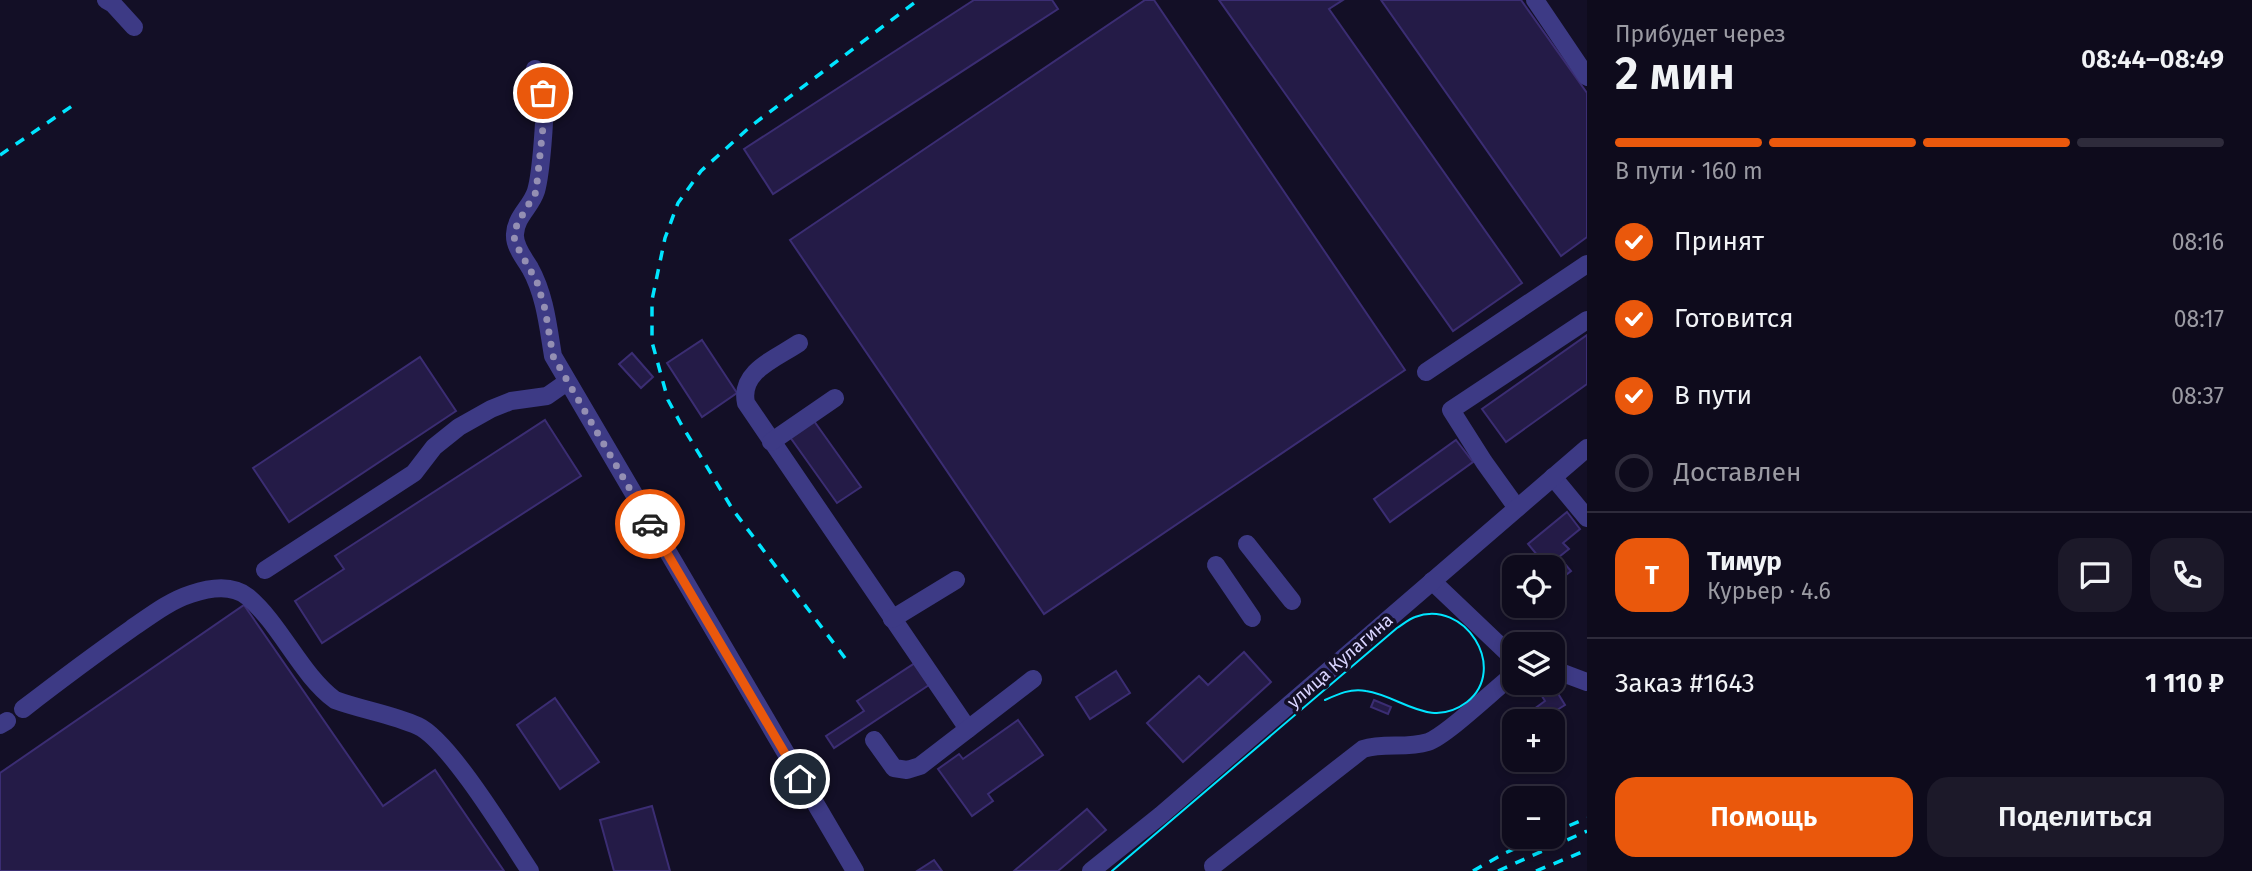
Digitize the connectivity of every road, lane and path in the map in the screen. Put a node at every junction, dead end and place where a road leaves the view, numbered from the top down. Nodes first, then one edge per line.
1 (106, 0) edge
2 (1535, 0) edge
3 (134, 27) dead end
4 (535, 69) dead end
5 (1587, 77) edge
6 (1587, 264) edge
7 (1587, 320) edge
8 (799, 343) dead end
9 (1426, 372) dead end
10 (567, 382) junction
11 (835, 398) dead end
12 (771, 442) junction
13 (1587, 448) edge
14 (1553, 477) junction
15 (1517, 508) junction
16 (1587, 518) edge
17 (1247, 544) dead end
18 (1216, 565) dead end
19 (265, 570) dead end
20 (956, 580) dead end
21 (1432, 582) junction
22 (1292, 601) dead end
23 (1252, 618) dead end
24 (892, 619) junction
25 (1502, 648) edge
26 (1565, 674) edge
27 (1033, 679) dead end
28 (1587, 682) edge
29 (1502, 684) edge
30 (23, 709) dead end
31 (968, 729) junction
32 (874, 740) dead end
33 (1213, 866) dead end
34 (530, 871) edge
35 (855, 871) edge
36 (1091, 871) edge

1 - 3 street
2 - 5 street
4 - 10 street
6 - 9 street
7 - 15 street
8 - 12 street
10 - 19 street
10 - 35 street
11 - 12 street
12 - 24 street
13 - 14 street, улица Кулагина
14 - 15 street, улица Кулагина
14 - 16 street
15 - 21 street, улица Кулагина
17 - 22 street
18 - 23 street
20 - 24 street
21 - 25 street
21 - 36 street, улица Кулагина
24 - 31 street
26 - 28 street
27 - 31 street
29 - 33 street
30 - 34 street
31 - 32 street

